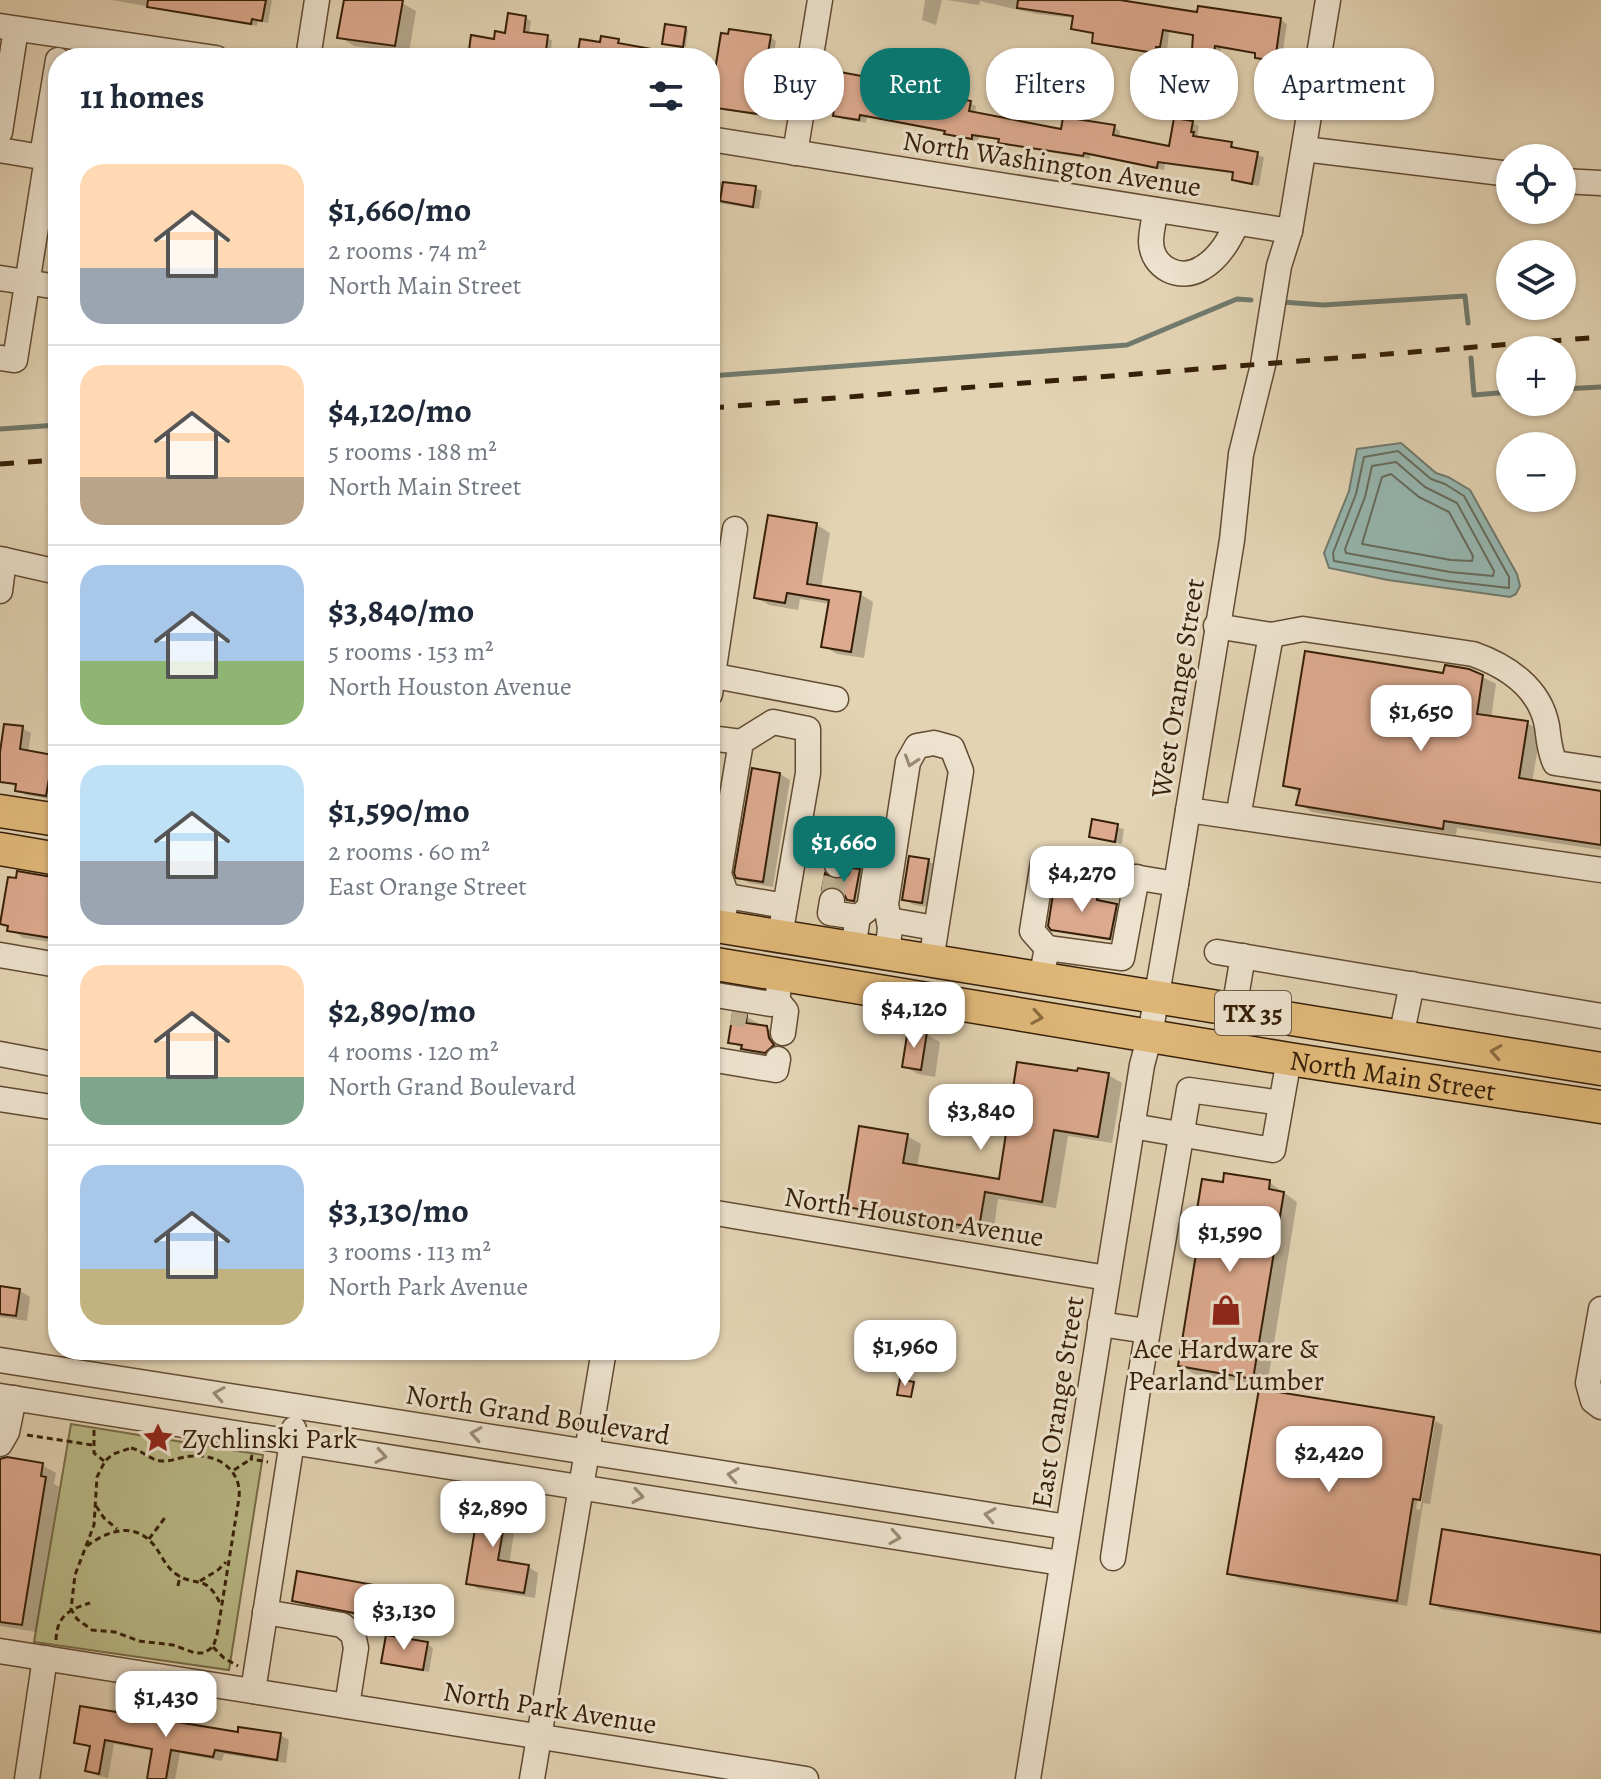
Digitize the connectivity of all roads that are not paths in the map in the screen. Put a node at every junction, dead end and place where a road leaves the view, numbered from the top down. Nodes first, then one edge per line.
1 (317, 0) edge
2 (820, 0) edge
3 (1328, 0) edge
4 (8, 27) edge
5 (53, 48) edge
6 (310, 48) edge
7 (0, 132) edge
8 (720, 141) edge
9 (1304, 149) junction
10 (0, 150) edge
11 (48, 150) edge
12 (795, 153) junction
13 (48, 162) edge
14 (1496, 172) edge
15 (1576, 182) edge
16 (1601, 183) edge
17 (1156, 210) junction
18 (1237, 223) junction
19 (1290, 231) junction
20 (0, 278) edge
21 (27, 283) junction
22 (48, 286) edge
23 (0, 358) edge
24 (735, 529) dead end
25 (2, 559) edge
26 (48, 570) edge
27 (0, 591) edge
28 (720, 624) edge
29 (1216, 626) junction
30 (1271, 635) junction
31 (720, 682) edge
32 (836, 699) dead end
33 (720, 739) edge
34 (741, 742) junction
35 (1601, 770) edge
36 (1188, 810) junction
37 (0, 811) edge
38 (1238, 817) junction
39 (48, 818) edge
40 (0, 849) edge
41 (48, 857) edge
42 (837, 865) dead end
43 (720, 868) edge
44 (1601, 870) edge
45 (1137, 877) junction
46 (1176, 884) junction
47 (832, 901) tunnel mouth
48 (720, 916) edge
49 (889, 920) junction
50 (782, 921) junction
51 (935, 928) junction
52 (855, 933) junction
53 (1217, 952) dead end
54 (887, 954) junction
55 (0, 955) edge
56 (1103, 955) junction
57 (1243, 956) junction
58 (931, 961) junction
59 (48, 963) edge
60 (1044, 964) junction
61 (1412, 984) junction
62 (1099, 988) junction
63 (727, 992) edge
64 (776, 993) junction
65 (1157, 998) junction
66 (1234, 1009) junction
67 (1601, 1016) edge
68 (783, 1033) dead end
69 (1150, 1035) junction
70 (1401, 1037) junction
71 (0, 1054) edge
72 (778, 1059) dead end
73 (1289, 1059) junction
74 (720, 1061) edge
75 (48, 1063) edge
76 (1601, 1069) edge
77 (1601, 1088) edge
78 (1492, 1090) junction
79 (0, 1099) edge
80 (1281, 1103) junction
81 (48, 1106) edge
82 (1601, 1107) edge
83 (1132, 1126) junction
84 (1181, 1134) junction
85 (720, 1214) edge
86 (1107, 1278) junction
87 (1601, 1309) edge
88 (1100, 1324) junction
89 (1147, 1331) junction
90 (0, 1360) edge
91 (602, 1360) edge
92 (93, 1362) edge
93 (7, 1397) edge
94 (298, 1406) junction
95 (1601, 1407) edge
96 (90, 1410) junction
97 (4, 1438) edge
98 (292, 1442) junction
99 (588, 1452) junction
100 (581, 1487) junction
101 (1067, 1527) junction
102 (1113, 1558) dead end
103 (1061, 1563) junction
104 (265, 1612) junction
105 (0, 1651) edge
106 (50, 1659) junction
107 (254, 1680) junction
108 (347, 1706) junction
109 (539, 1735) junction
110 (27, 1779) edge
111 (532, 1779) edge
112 (806, 1779) edge
113 (1028, 1779) edge

1 - 6 street
2 - 12 street
3 - 9 street, West Orange Street
4 - 5 street
4 - 7 street
8 - 12 street, North Washington Avenue
9 - 14 street
9 - 19 street, West Orange Street
10 - 11 street
12 - 17 street, North Washington Avenue
13 - 21 street
15 - 16 street
17 - 18 street, North Washington Avenue
17 - 18 street
18 - 19 street, North Washington Avenue
19 - 29 street, West Orange Street
20 - 21 street
21 - 22 street
21 - 23 street
24 - 28 street
25 - 26 street
25 - 27 street
29 - 30 street
29 - 36 street, West Orange Street
30 - 35 street
30 - 38 street
31 - 32 street
33 - 34 street
34 - 43 street
34 - 50 street
36 - 38 street
36 - 46 street, West Orange Street
37 - 39 main road
38 - 44 street
40 - 41 main road
42 - 52 street
45 - 46 street
45 - 56 street
45 - 60 street
46 - 65 street, West Orange Street
47 - 52 street
48 - 50 main road, North Main Street / TX 35
49 - 51 street
51 -> 49 street
49 - 54 street
50 - 52 main road, North Main Street / TX 35
51 - 58 street
52 - 54 main road, North Main Street / TX 35
53 - 57 street
54 - 58 main road, North Main Street / TX 35
55 - 59 street
56 - 60 street
56 - 62 street
57 - 61 street
57 - 66 street
58 - 60 main road, North Main Street / TX 35
60 - 62 main road, North Main Street / TX 35
61 - 67 street
61 - 70 street
62 - 65 main road, North Main Street / TX 35
63 - 64 main road, North Main Street / TX 35
63 - 64 street
64 - 68 street
64 -> 69 main road, North Main Street / TX 35
65 - 66 main road, North Main Street / TX 35
65 - 69 street, West Orange Street
66 - 70 main road, North Main Street / TX 35
69 - 73 main road, North Main Street / TX 35
69 - 83 street, East Orange Street
76 -> 70 main road, North Main Street / TX 35
71 - 75 street
72 - 74 street
73 - 78 main road, North Main Street / TX 35
73 - 80 street
77 - 78 main road
78 - 82 main road, North Main Street / TX 35
79 - 81 street
80 - 84 street
80 - 84 street
83 - 84 street
83 - 86 street, East Orange Street
84 - 89 street
85 - 86 street, North Houston Avenue
86 - 88 street, East Orange Street
87 - 95 street
88 - 89 street
88 - 101 street, East Orange Street
89 - 102 street
90 - 92 street, North Grand Boulevard
91 - 99 street
94 -> 92 street, North Grand Boulevard
92 - 96 street
93 - 96 street
93 - 97 street
94 - 98 street
99 -> 94 street, North Grand Boulevard
96 - 98 street
98 -> 100 street
98 - 104 street
99 - 100 street
101 -> 99 street, North Grand Boulevard
100 -> 103 street
100 - 109 street
101 - 103 street, East Orange Street
103 - 113 street, East Orange Street
104 - 107 street
104 - 108 street
105 - 106 street, North Park Avenue
106 - 107 street, North Park Avenue
106 - 110 street
107 - 108 street, North Park Avenue
108 - 109 street, North Park Avenue
109 - 111 street
109 - 112 street, North Park Avenue

